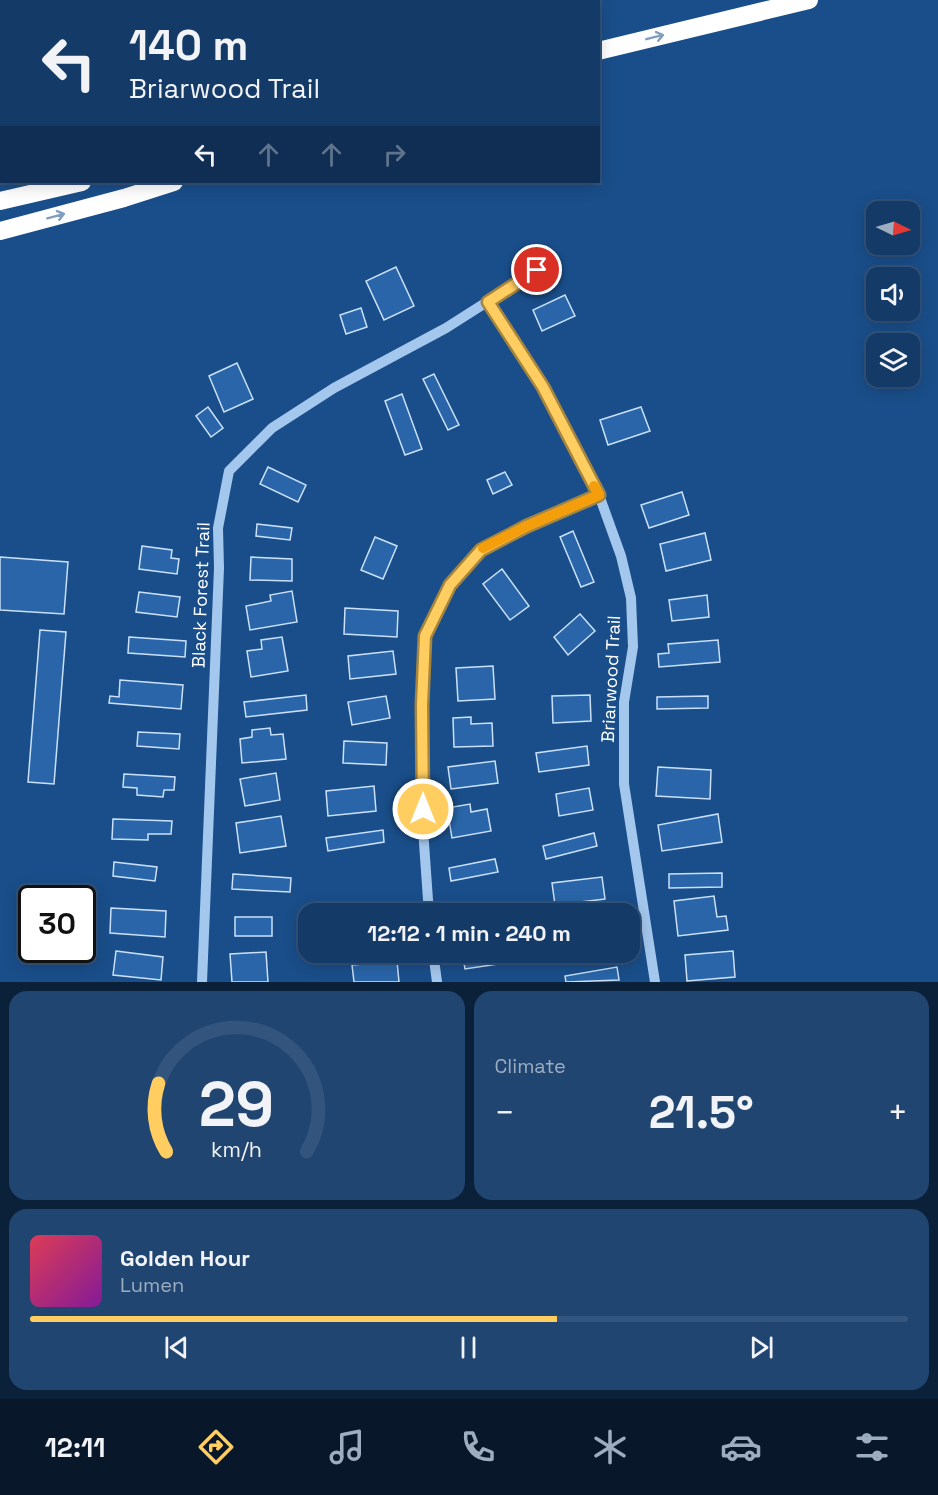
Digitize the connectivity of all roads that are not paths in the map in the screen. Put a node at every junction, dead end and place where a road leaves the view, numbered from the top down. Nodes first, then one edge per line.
1 (809, 0) edge
2 (600, 51) edge
3 (78, 183) edge
4 (171, 183) edge
5 (0, 201) edge
6 (0, 231) edge
7 (537, 270) dead end
8 (488, 302) junction
9 (599, 495) junction
10 (428, 903) edge
11 (434, 963) edge
12 (202, 982) edge
13 (437, 982) edge
14 (655, 982) edge

2 -> 1 highway
3 - 5 highway
6 -> 4 highway
7 - 8 street, Black Forest Trail
8 - 9 street, Briarwood Trail
8 - 12 street, Black Forest Trail
9 - 10 street
9 - 14 street, Briarwood Trail
11 - 13 street

